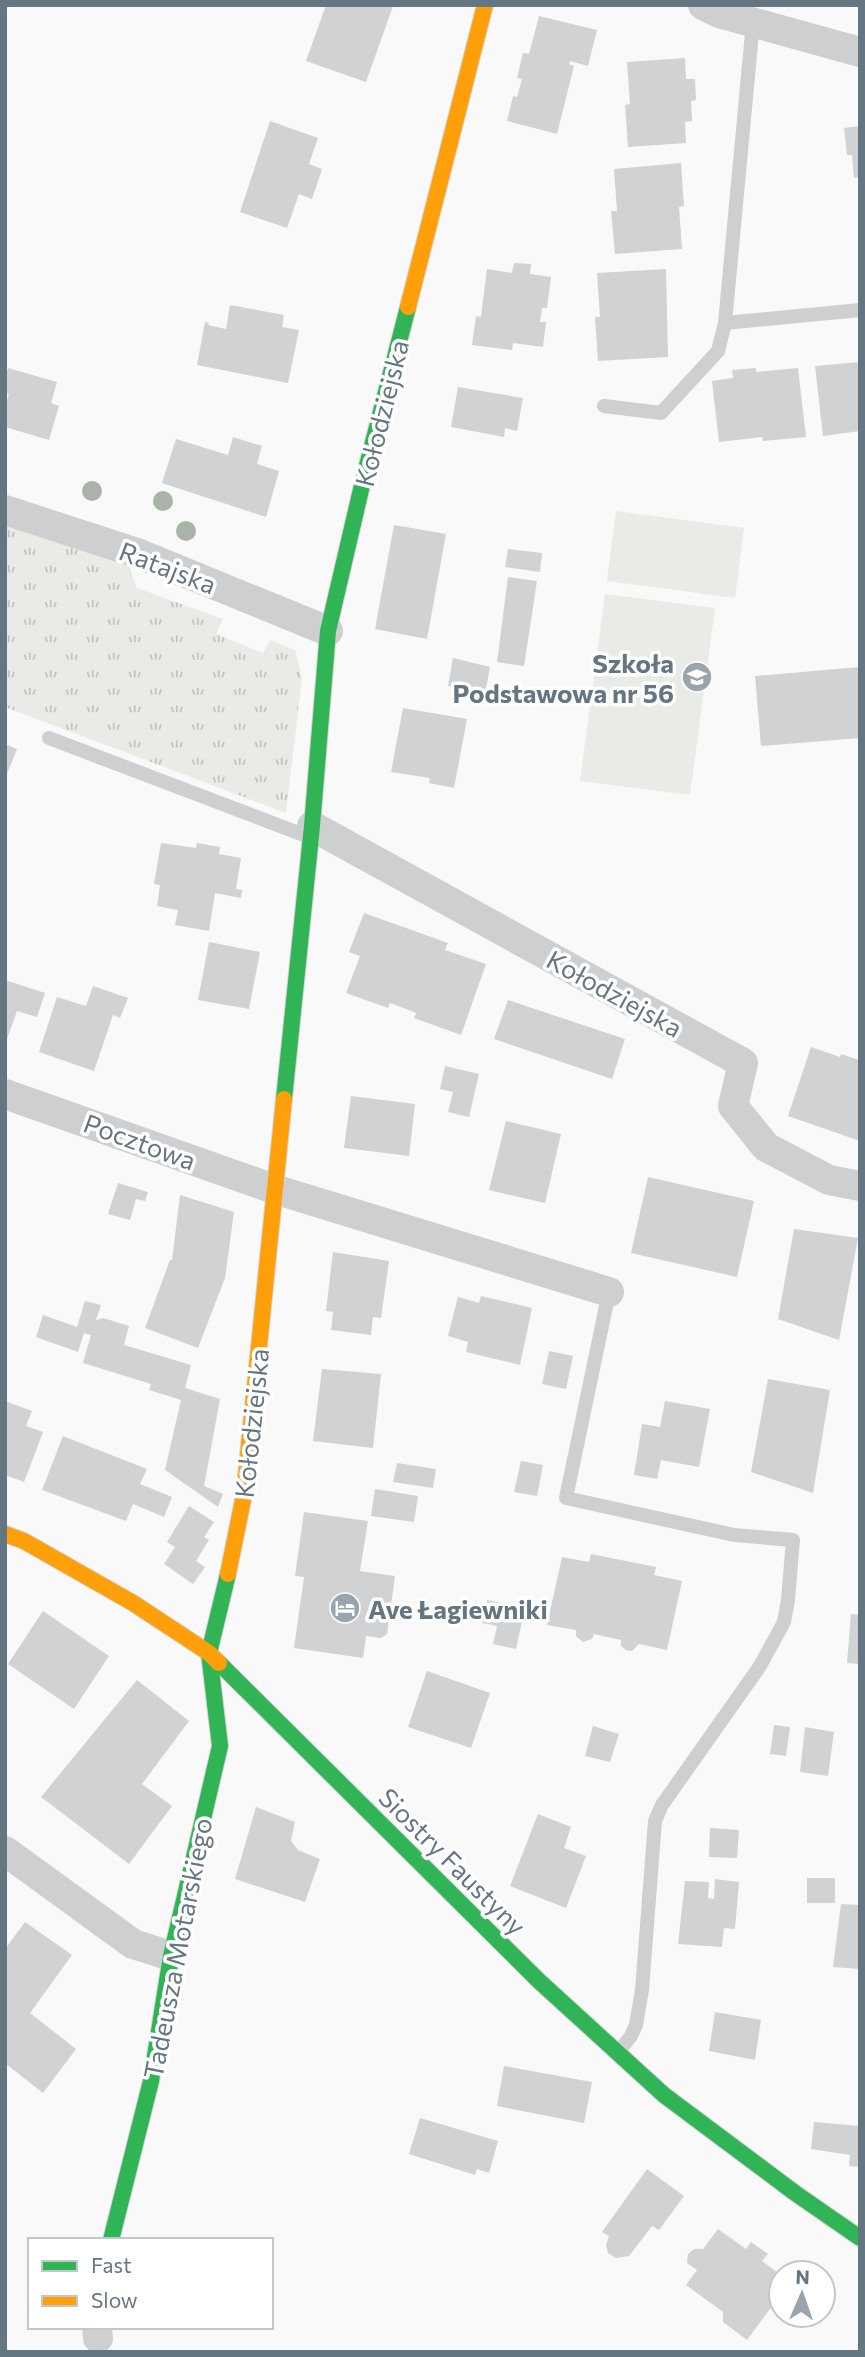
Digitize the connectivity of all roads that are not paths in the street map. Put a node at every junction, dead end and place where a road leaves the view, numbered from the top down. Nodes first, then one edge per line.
1 (485, 5) edge
2 (703, 5) edge
3 (753, 22) junction
4 (860, 52) edge
5 (860, 310) edge
6 (725, 323) junction
7 (604, 406) dead end
8 (5, 510) edge
9 (328, 632) junction
10 (49, 738) dead end
11 (312, 832) junction
12 (5, 1094) edge
13 (860, 1186) edge
14 (274, 1189) junction
15 (609, 1292) joint
16 (5, 1534) edge
17 (209, 1653) junction
18 (5, 1851) edge
19 (171, 1956) junction
20 (618, 2052) junction
21 (112, 2238) edge
22 (860, 2238) edge

1 - 9 street, Kołodziejska
2 - 3 street
3 - 4 street
3 - 6 lane
5 - 6 lane
6 - 7 lane
8 - 9 street, Ratajska
9 - 11 street, Kołodziejska
10 - 11 lane
11 - 13 street, Kołodziejska
11 - 14 street, Kołodziejska
12 - 14 street, Pocztowa
14 - 15 street
14 - 17 street, Kołodziejska
15 - 20 lane
16 - 17 street, Siostry Faustyny
17 - 19 street, Tadeusza Motarskiego
17 - 20 street, Siostry Faustyny
18 - 19 street
19 - 21 street, Tadeusza Motarskiego
20 - 22 street, Siostry Faustyny

